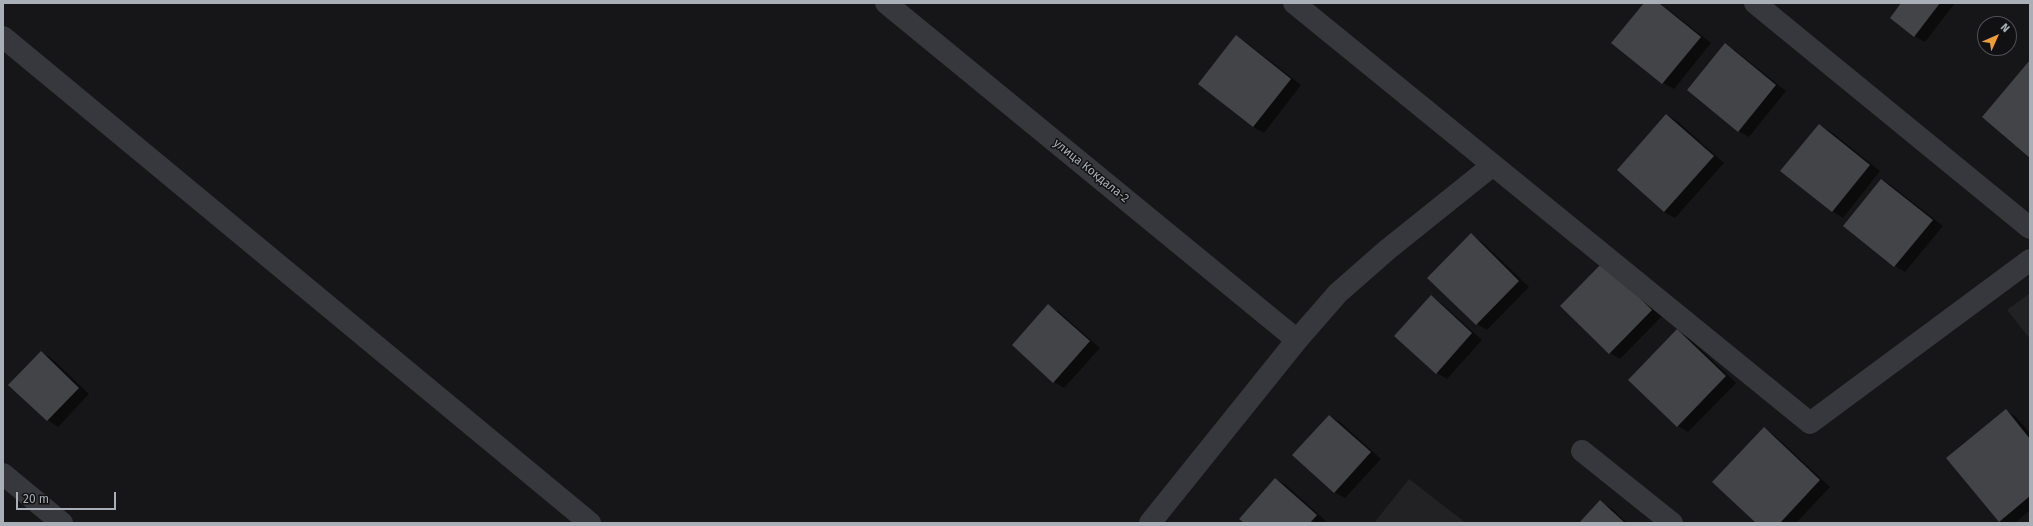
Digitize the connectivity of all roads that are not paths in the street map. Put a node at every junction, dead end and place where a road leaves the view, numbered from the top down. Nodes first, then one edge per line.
1 (886, 3) edge
2 (1294, 3) edge
3 (1755, 3) edge
4 (3, 37) edge
5 (1493, 165) junction
6 (2030, 228) edge
7 (2030, 260) edge
8 (1297, 340) junction
9 (1582, 451) dead end
10 (3, 474) edge
11 (62, 523) edge
12 (590, 523) edge
13 (1150, 523) edge
14 (1672, 523) edge

1 - 8 street, улица Кокдала-2
2 - 5 street
3 - 6 street
4 - 12 street
5 - 7 street
5 - 8 street
8 - 13 street
9 - 14 street
10 - 11 street

